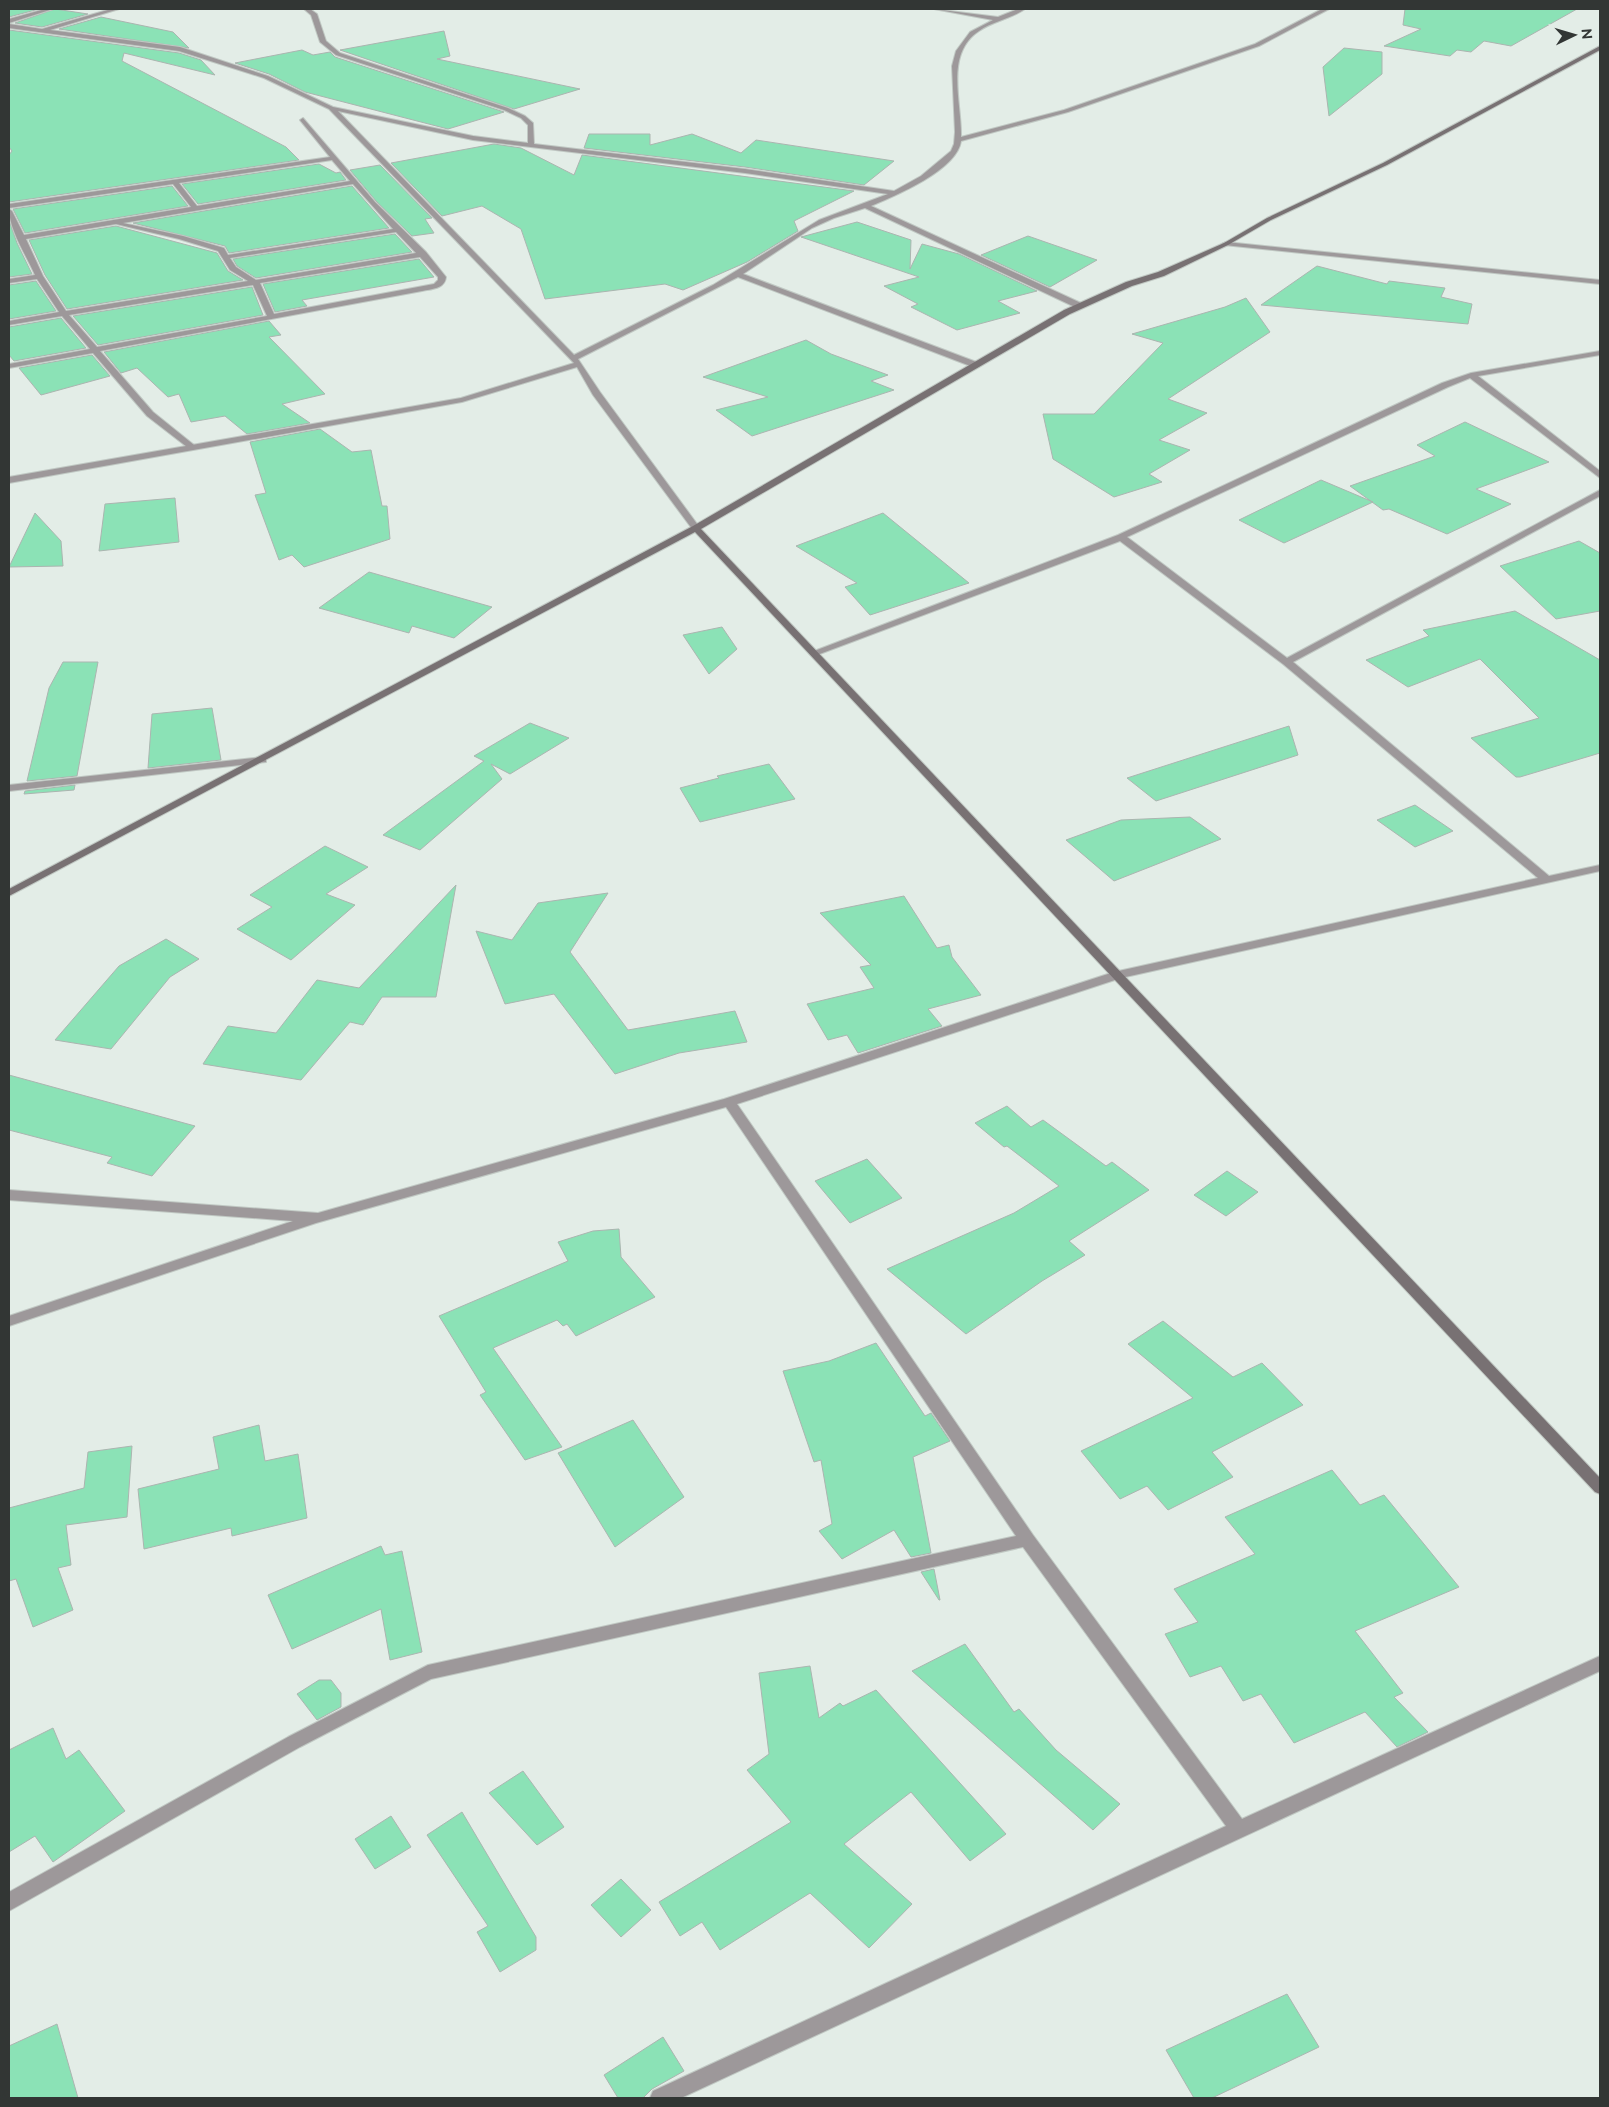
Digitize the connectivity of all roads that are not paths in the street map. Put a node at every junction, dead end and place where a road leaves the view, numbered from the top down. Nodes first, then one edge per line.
1 (50, 9) edge
2 (116, 9) edge
3 (308, 9) edge
4 (937, 9) edge
5 (1022, 9) edge
6 (1326, 9) edge
7 (999, 19) junction
8 (9, 21) edge
9 (9, 26) edge
10 (41, 31) junction
11 (1600, 48) edge
12 (331, 108) junction
13 (303, 120) dead end
14 (958, 140) junction
15 (531, 146) junction
16 (333, 158) junction
17 (174, 181) junction
18 (356, 182) junction
19 (894, 194) junction
20 (9, 206) edge
21 (866, 206) junction
22 (196, 209) junction
23 (10, 215) edge
24 (112, 223) junction
25 (397, 230) junction
26 (20, 238) junction
27 (1226, 244) junction
28 (423, 254) junction
29 (226, 257) junction
30 (738, 275) junction
31 (39, 276) junction
32 (9, 281) edge
33 (1600, 282) edge
34 (256, 283) junction
35 (1080, 306) junction
36 (64, 314) junction
37 (271, 317) junction
38 (9, 323) edge
39 (93, 350) junction
40 (1600, 353) edge
41 (576, 361) junction
42 (976, 365) junction
43 (9, 366) edge
44 (1470, 376) junction
45 (191, 448) junction
46 (1600, 475) edge
47 (9, 480) edge
48 (1600, 493) edge
49 (696, 528) junction
50 (1121, 537) junction
51 (814, 653) junction
52 (1286, 662) junction
53 (262, 760) junction
54 (9, 788) edge
55 (1600, 868) edge
56 (1546, 880) junction
57 (9, 893) edge
58 (1118, 976) junction
59 (729, 1102) junction
60 (9, 1195) edge
61 (318, 1218) junction
62 (9, 1321) edge
63 (1600, 1488) edge
64 (1027, 1540) junction
65 (1600, 1664) edge
66 (1239, 1828) junction
67 (9, 1902) edge
68 (660, 2098) edge

1 - 8 street
2 - 10 street
3 - 15 street
4 - 7 street
5 - 7 street
6 - 14 street
7 - 14 street
9 - 10 street
10 - 12 street
11 - 27 main road
12 - 15 street
12 - 41 street
13 - 16 street
14 - 19 street
15 - 19 street
16 - 17 street
16 - 18 street
17 - 20 street
17 - 22 street
18 - 22 street
18 - 25 street
19 - 21 street
21 - 30 street
21 - 35 street
22 - 24 street
23 - 26 street
24 - 26 street
24 - 29 street
25 - 28 street
25 - 29 street
26 - 31 street
27 - 33 street
27 - 35 main road
28 - 34 street
28 - 37 street
29 - 34 street
30 - 41 street
30 - 42 street
31 - 32 street
31 - 36 street
34 - 36 street
34 - 37 street
35 - 42 main road
36 - 38 street
36 - 39 street
37 - 39 street
39 - 43 street
39 - 45 street
40 - 44 street
41 - 45 street
41 - 49 street
42 - 49 main road
44 - 46 street
44 - 50 street
45 - 47 street
48 - 52 street
49 - 51 main road
49 - 53 main road
50 - 51 street
50 - 52 street
51 - 58 main road
52 - 56 street
53 - 54 street
53 - 57 main road
55 - 56 street
56 - 58 street
58 - 59 street
58 - 63 main road
59 - 61 street
59 - 64 street
60 - 61 street
61 - 62 street
64 - 66 street
64 - 67 street
65 - 66 street
66 - 68 street

